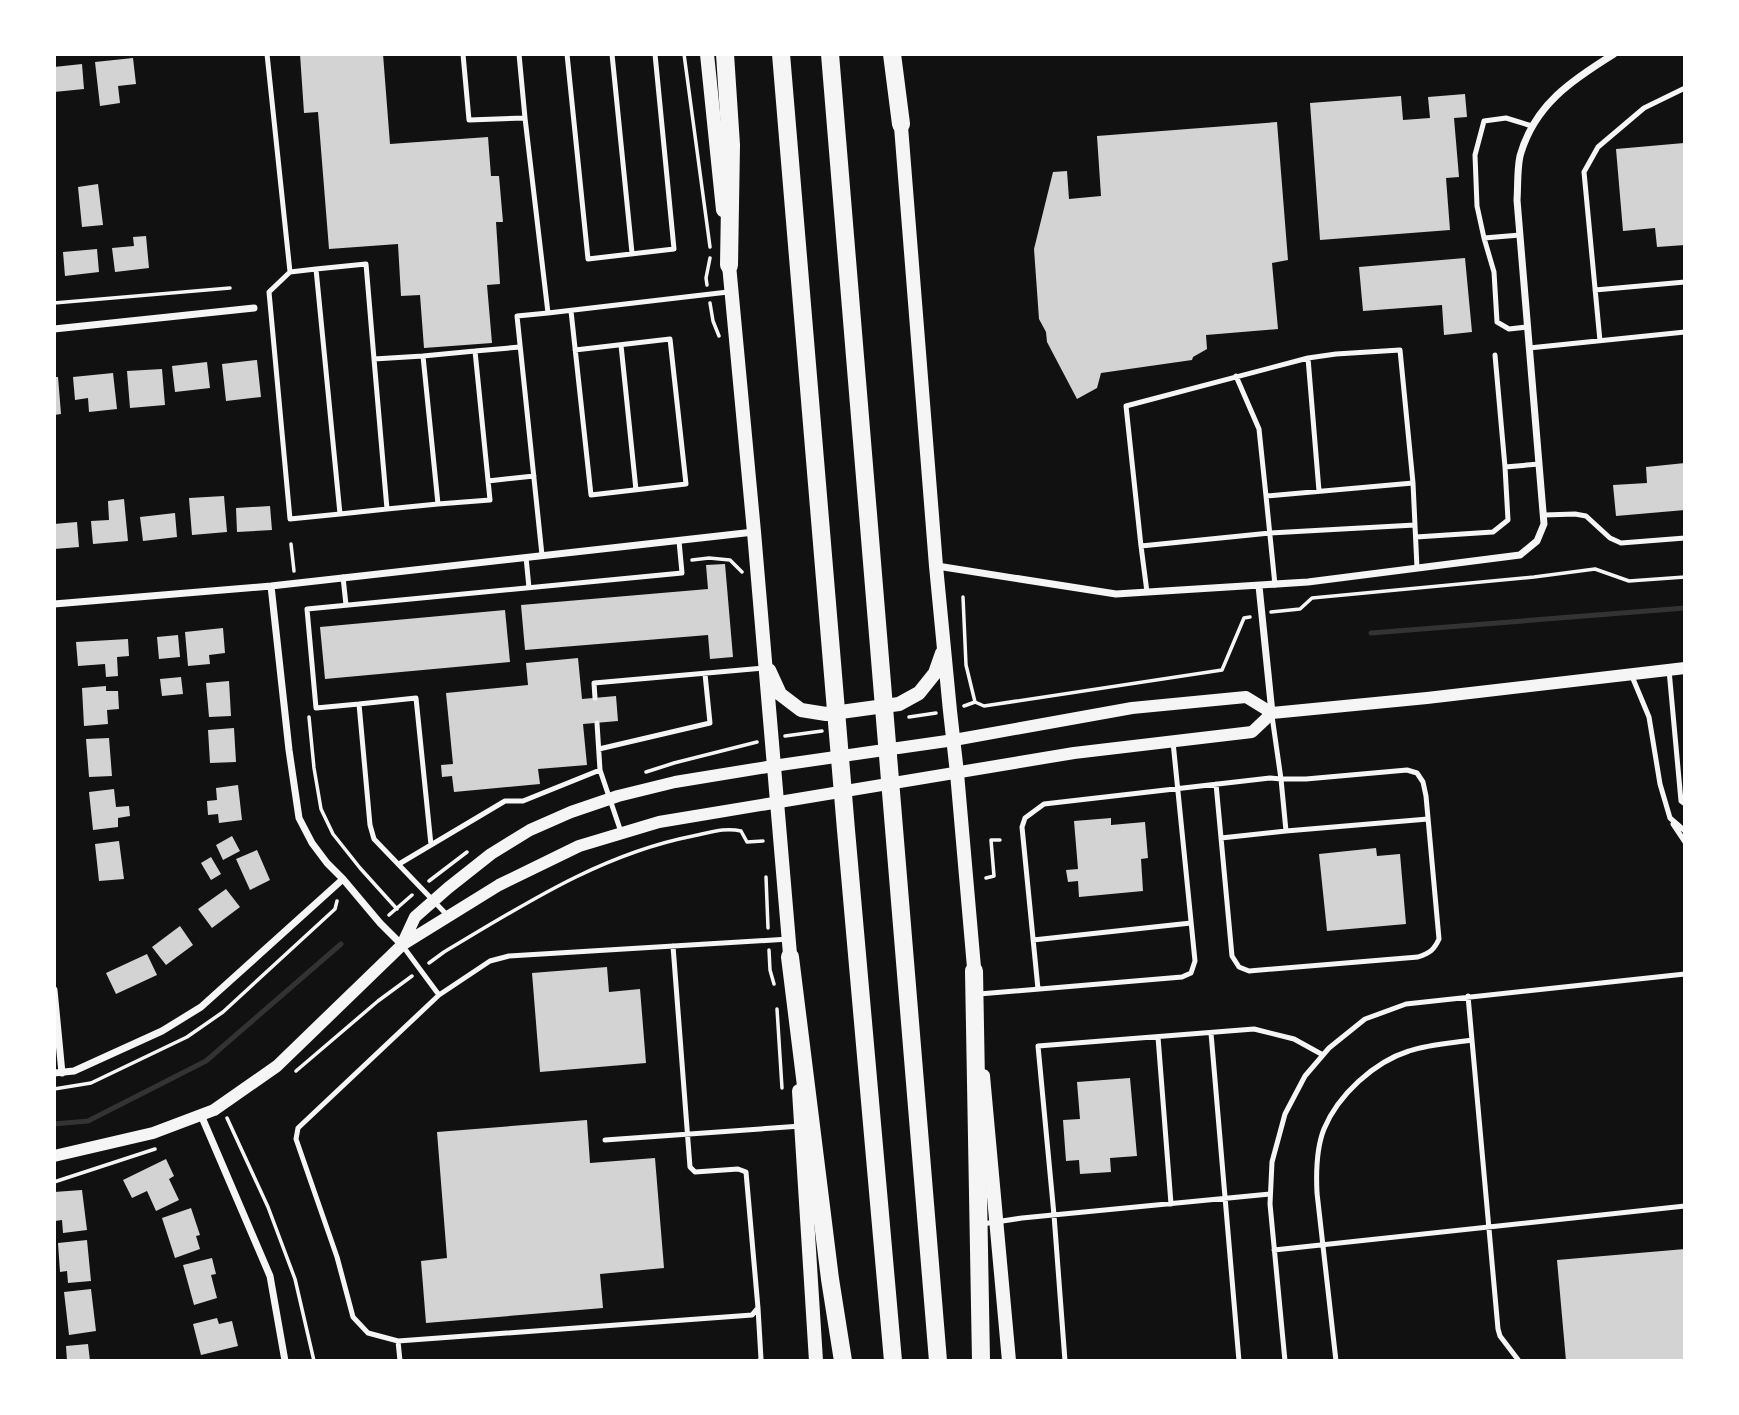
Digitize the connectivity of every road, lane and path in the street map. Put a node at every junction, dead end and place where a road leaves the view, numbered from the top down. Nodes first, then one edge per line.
1 (267, 54) edge
2 (463, 54) edge
3 (519, 54) edge
4 (567, 54) edge
5 (612, 54) edge
6 (655, 54) edge
7 (684, 54) edge
8 (707, 54) edge
9 (725, 54) edge
10 (781, 54) edge
11 (830, 54) edge
12 (894, 54) edge
13 (1614, 54) edge
14 (1685, 88) edge
15 (526, 118) junction
16 (901, 124) joint
17 (1532, 126) junction
18 (1520, 235) junction
19 (1484, 238) junction
20 (632, 253) junction
21 (729, 265) junction
22 (316, 270) junction
23 (290, 272) junction
24 (1685, 282) edge
25 (230, 288) dead end
26 (1595, 290) junction
27 (732, 291) junction
28 (709, 294) junction
29 (54, 303) edge
30 (254, 308) dead end
31 (571, 311) junction
32 (548, 313) junction
33 (1527, 327) junction
34 (54, 329) edge
35 (1685, 332) edge
36 (720, 340) dead end
37 (1600, 341) junction
38 (621, 345) junction
39 (520, 347) junction
40 (1529, 348) junction
41 (575, 350) junction
42 (475, 351) junction
43 (1495, 355) dead end
44 (423, 356) junction
45 (1308, 358) junction
46 (374, 359) junction
47 (1236, 376) junction
48 (1539, 464) junction
49 (1505, 467) junction
50 (534, 476) junction
51 (488, 481) junction
52 (1413, 483) junction
53 (636, 490) junction
54 (1319, 491) junction
55 (1266, 496) junction
56 (438, 504) junction
57 (387, 509) junction
58 (340, 514) junction
59 (1544, 515) junction
60 (1415, 525) junction
61 (754, 532) junction
62 (1270, 533) junction
63 (738, 534) junction
64 (1416, 537) junction
65 (1685, 538) edge
66 (679, 541) junction
67 (291, 544) dead end
68 (1141, 546) junction
69 (542, 555) junction
70 (526, 557) junction
71 (936, 566) junction
72 (1417, 568) junction
73 (343, 577) junction
74 (1685, 577) edge
75 (295, 583) junction
76 (743, 584) dead end
77 (1275, 584) junction
78 (271, 586) junction
79 (1259, 586) junction
80 (529, 588) junction
81 (1147, 592) junction
82 (963, 597) dead end
83 (54, 604) edge
84 (346, 605) junction
85 (1262, 614) junction
86 (944, 646) junction
87 (765, 665) junction
88 (1685, 668) edge
89 (1669, 670) junction
90 (705, 674) junction
91 (1631, 674) junction
92 (595, 698) dead end
93 (359, 704) junction
94 (1272, 713) junction
95 (309, 716) dead end
96 (597, 723) dead end
97 (954, 740) junction
98 (1172, 741) junction
99 (599, 749) junction
100 (774, 766) junction
101 (600, 770) junction
102 (957, 773) junction
103 (1281, 779) junction
104 (1216, 784) junction
105 (1178, 788) junction
106 (610, 799) junction
107 (777, 803) junction
108 (1685, 804) edge
109 (1670, 818) junction
110 (1428, 819) junction
111 (1286, 831) junction
112 (1685, 831) edge
113 (621, 833) junction
114 (1221, 838) junction
115 (763, 840) dead end
116 (1000, 840) dead end
117 (1685, 842) edge
118 (431, 845) junction
119 (399, 864) junction
120 (343, 878) junction
121 (986, 878) dead end
122 (433, 901) junction
123 (397, 909) dead end
124 (449, 916) junction
125 (1191, 922) junction
126 (1033, 940) junction
127 (402, 945) junction
128 (673, 946) junction
129 (790, 948) junction
130 (421, 970) junction
131 (974, 971) junction
132 (1685, 974) edge
133 (1038, 989) junction
134 (54, 990) edge
135 (439, 995) junction
136 (976, 995) junction
137 (1468, 996) junction
138 (1211, 1033) junction
139 (1158, 1037) junction
140 (1472, 1040) junction
141 (1323, 1055) junction
142 (58, 1073) edge
143 (287, 1077) dead end
144 (203, 1121) junction
145 (806, 1126) junction
146 (687, 1134) junction
147 (605, 1140) dead end
148 (157, 1149) dead end
149 (54, 1156) edge
150 (54, 1182) edge
151 (1270, 1194) junction
152 (1226, 1198) junction
153 (1171, 1204) junction
154 (1685, 1206) edge
155 (1054, 1215) junction
156 (987, 1223) junction
157 (1489, 1226) junction
158 (1324, 1244) junction
159 (1274, 1250) junction
160 (758, 1308) junction
161 (398, 1341) junction
162 (285, 1361) edge
163 (314, 1361) edge
164 (400, 1361) edge
165 (759, 1361) edge
166 (816, 1361) edge
167 (842, 1361) edge
168 (893, 1361) edge
169 (938, 1361) edge
170 (981, 1361) edge
171 (1009, 1361) edge
172 (1065, 1361) edge
173 (1239, 1361) edge
174 (1284, 1361) edge
175 (1336, 1361) edge
176 (1519, 1361) edge

1 - 23 lane
2 - 15 lane
3 - 15 lane
4 - 20 lane
5 - 20 lane
6 - 20 lane
7 - 28 path
8 - 21 main road
9 - 21 highway
10 - 168 highway
11 - 169 highway
12 - 16 highway
13 - 17 street
14 - 26 lane
15 - 32 lane
16 - 71 main road
17 - 18 street
17 - 19 lane
18 - 19 lane
18 - 33 street
19 - 33 lane
21 - 27 main road
22 - 23 lane
22 - 46 lane
22 - 58 lane
23 - 58 lane
24 - 26 lane
25 - 29 path
26 - 37 lane
27 - 28 lane
27 - 61 main road
28 - 31 lane
28 - 36 path
30 - 34 street
31 - 32 lane
31 - 41 lane
32 - 39 lane
33 - 40 street
35 - 37 lane
37 - 40 lane
38 - 41 lane
38 - 53 lane
38 - 53 lane
39 - 42 lane
39 - 50 lane
40 - 48 street
41 - 53 lane
42 - 44 lane
42 - 51 lane
43 - 49 lane
44 - 46 lane
44 - 56 lane
45 - 47 lane
45 - 52 lane
45 - 54 lane
46 - 57 lane
47 - 55 lane
47 - 68 lane
48 - 49 lane
48 - 59 street
49 - 64 lane
50 - 51 lane
50 - 69 lane
51 - 56 lane
52 - 54 lane
52 - 60 lane
54 - 55 lane
55 - 62 lane
56 - 57 lane
57 - 58 lane
59 - 65 lane
59 - 72 street
60 - 62 lane
60 - 64 lane
61 - 63 street
61 - 87 main road
62 - 68 lane
62 - 77 lane
63 - 66 street
63 - 76 path
64 - 72 lane
66 - 69 street
66 - 80 lane
67 - 75 path
68 - 81 lane
69 - 70 street
70 - 73 street
70 - 80 lane
71 - 81 street
71 - 86 main road
72 - 77 street
73 - 75 street
73 - 84 lane
74 - 85 path
75 - 78 street
77 - 79 street
78 - 83 street
78 - 120 street
79 - 81 street
79 - 85 street
80 - 84 lane
82 - 85 path
84 - 93 lane
85 - 94 street
86 - 87 main road
86 - 97 main road
87 - 90 lane
87 - 100 main road
88 - 89 street
89 - 91 street
89 - 108 lane
90 - 92 lane
90 - 99 lane
91 - 94 street
91 - 109 lane
93 - 118 lane
93 - 119 lane
94 - 97 street
94 - 98 street
94 - 103 lane
95 - 123 path
96 - 99 lane
97 - 100 street
97 - 102 main road
98 - 102 street
98 - 105 lane
99 - 101 lane
100 - 106 street
100 - 107 main road
101 - 106 lane
101 - 118 lane
102 - 107 street
102 - 131 main road
103 - 104 lane
103 - 110 lane
103 - 111 lane
104 - 105 lane
104 - 114 lane
105 - 125 lane
105 - 126 lane
106 - 113 lane
106 - 122 street
107 - 113 street
107 - 129 main road
109 - 112 lane
109 - 117 lane
110 - 111 lane
110 - 114 lane
111 - 114 lane
113 - 124 street
115 - 130 path
116 - 121 path
118 - 119 lane
119 - 122 lane
120 - 127 street
120 - 142 street
122 - 124 lane
122 - 127 street
124 - 127 street
125 - 126 lane
125 - 133 lane
126 - 133 lane
127 - 130 lane
127 - 144 street
128 - 129 lane
128 - 135 lane
128 - 146 lane
129 - 145 highway
130 - 135 lane
130 - 143 path
131 - 136 main road
131 - 156 highway
132 - 137 lane
133 - 136 lane
134 - 142 street
135 - 161 lane
136 - 156 main road
137 - 140 lane
137 - 141 lane
138 - 139 lane
138 - 141 lane
138 - 152 lane
139 - 153 lane
139 - 155 lane
140 - 157 lane
140 - 158 lane
141 - 151 lane
144 - 149 street
144 - 162 street
144 - 163 path
145 - 146 lane
145 - 166 main road
145 - 167 highway
146 - 147 lane
146 - 160 lane
148 - 150 path
151 - 152 lane
151 - 159 lane
152 - 153 lane
152 - 173 lane
153 - 155 lane
154 - 157 lane
155 - 156 lane
155 - 172 lane
156 - 170 highway
156 - 171 main road
157 - 158 lane
157 - 176 lane
158 - 159 lane
158 - 175 lane
159 - 174 lane
160 - 161 lane
160 - 165 lane
161 - 164 lane

